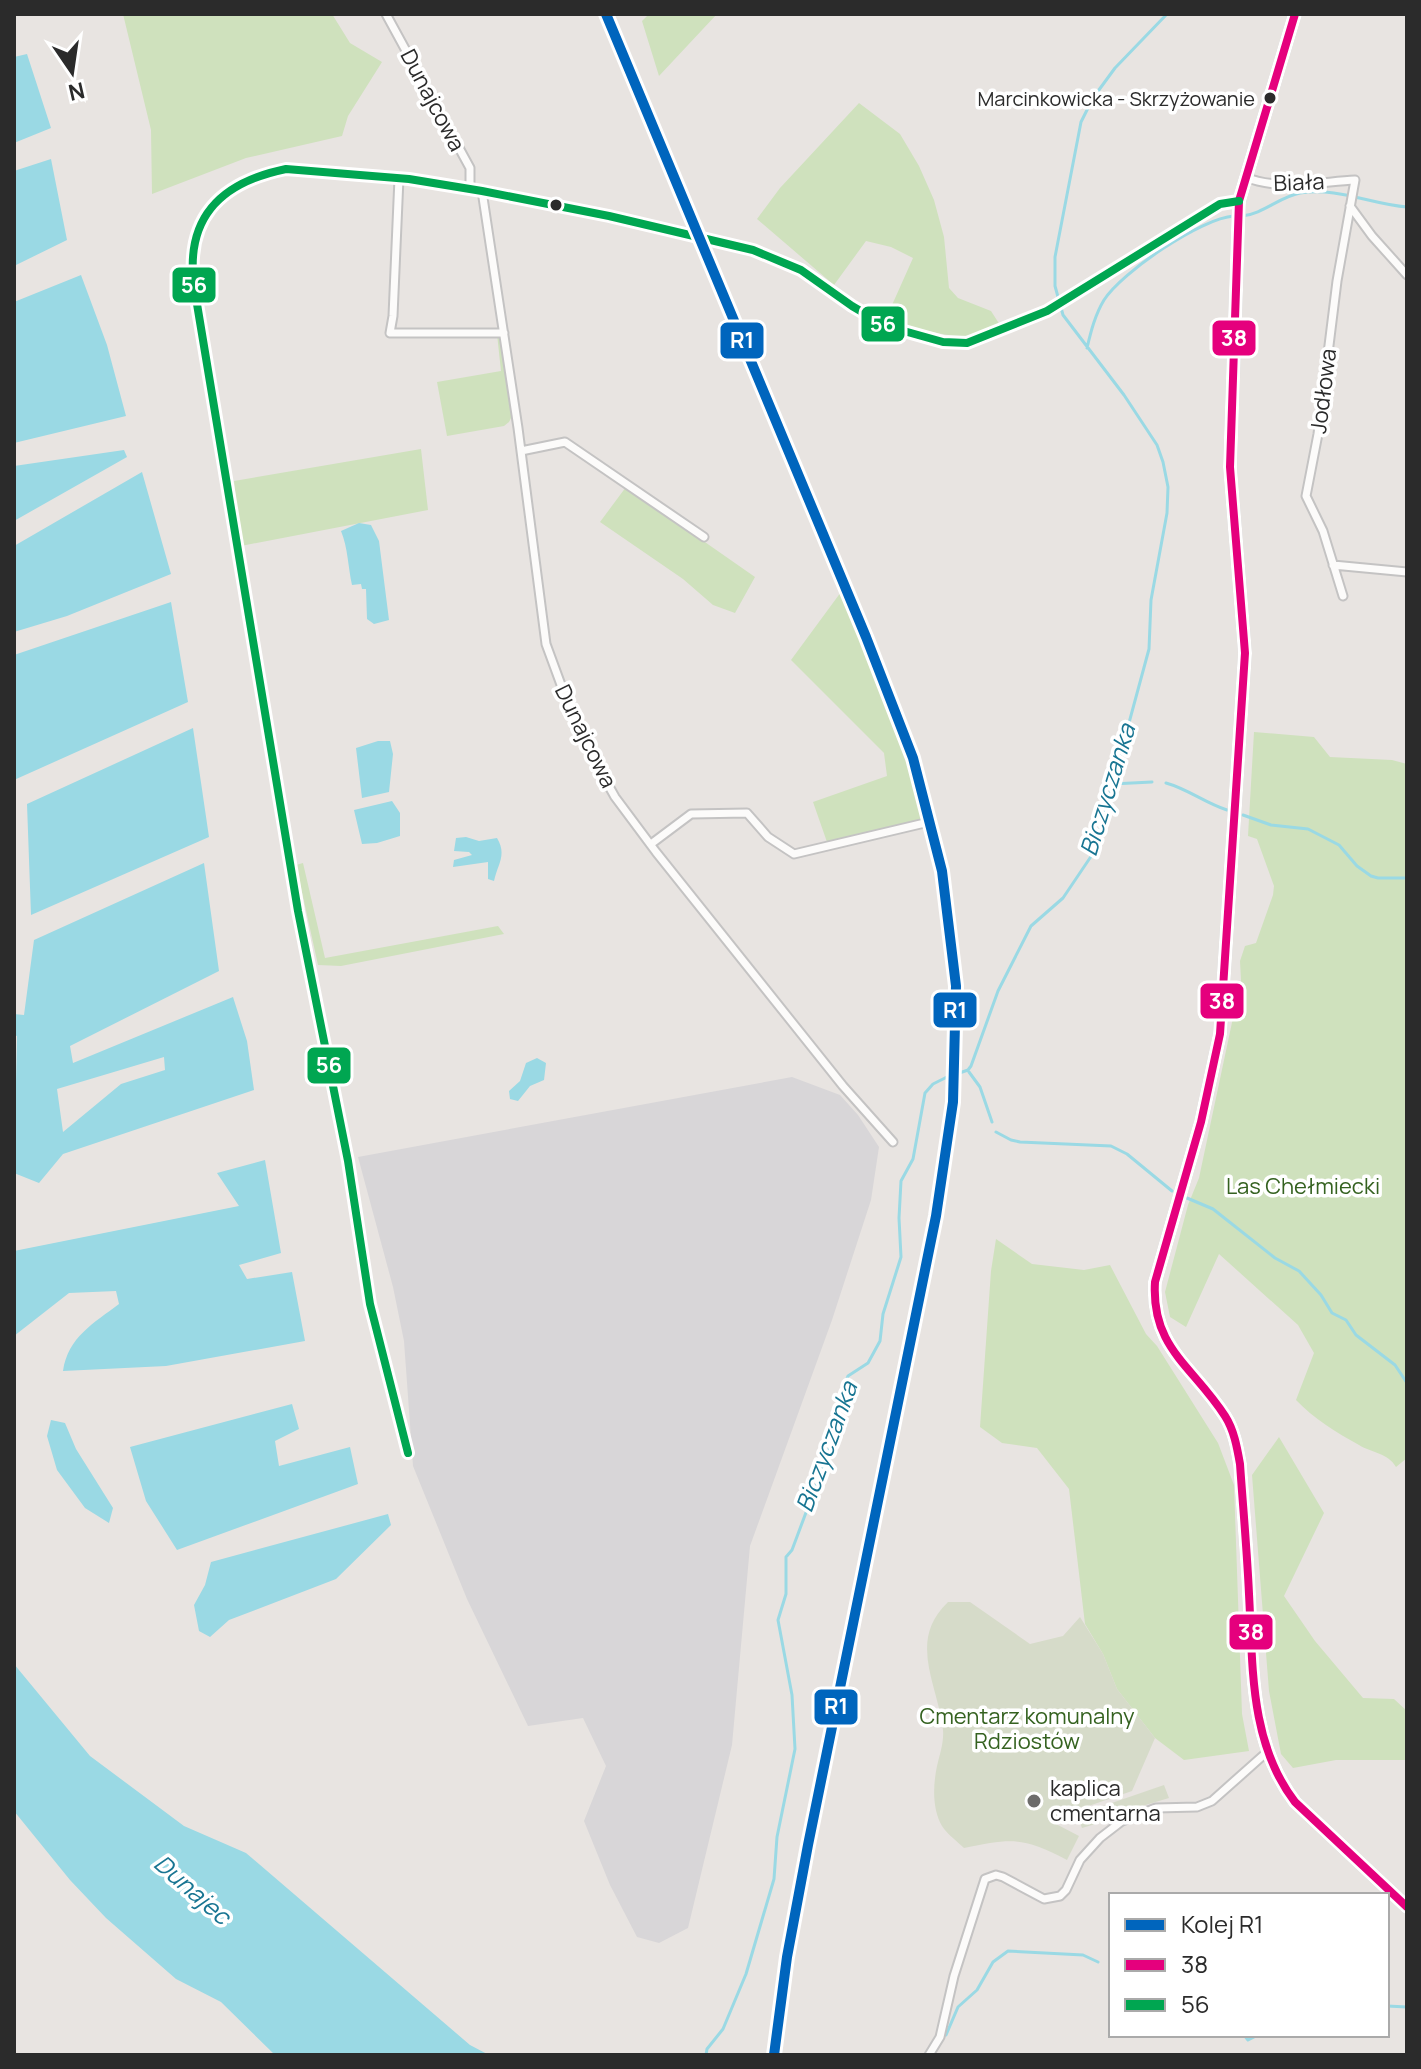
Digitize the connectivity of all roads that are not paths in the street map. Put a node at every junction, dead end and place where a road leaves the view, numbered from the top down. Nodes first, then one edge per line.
1 (386, 14) edge
2 (1295, 14) edge
3 (1245, 177) junction
4 (399, 178) junction
5 (1355, 180) joint
6 (470, 189) junction
7 (482, 191) junction
8 (1351, 198) junction
9 (1239, 211) junction
10 (1407, 275) edge
11 (504, 333) junction
12 (521, 451) junction
13 (704, 537) dead end
14 (1333, 565) junction
15 (1407, 572) edge
16 (1343, 596) dead end
17 (929, 822) dead end
18 (651, 844) junction
19 (893, 1142) dead end
20 (408, 1453) dead end
21 (1267, 1752) junction
22 (1407, 1907) edge
23 (929, 2055) edge

1 - 6 street, Dunajcowa
2 - 3 street
3 - 5 street, Biała
3 - 9 street
4 - 6 street
4 - 11 street
4 - 20 street
5 - 8 street, Jodłowa
6 - 7 street
7 - 9 street
7 - 11 street, Dunajcowa
8 - 10 street, Biała
8 - 14 street, Jodłowa
9 - 21 street
11 - 12 street, Dunajcowa
12 - 13 street
12 - 18 street, Dunajcowa
14 - 15 street
14 - 16 street, Jodłowa
17 - 18 street
18 - 19 street, Dunajcowa
21 - 22 street
21 - 23 street

